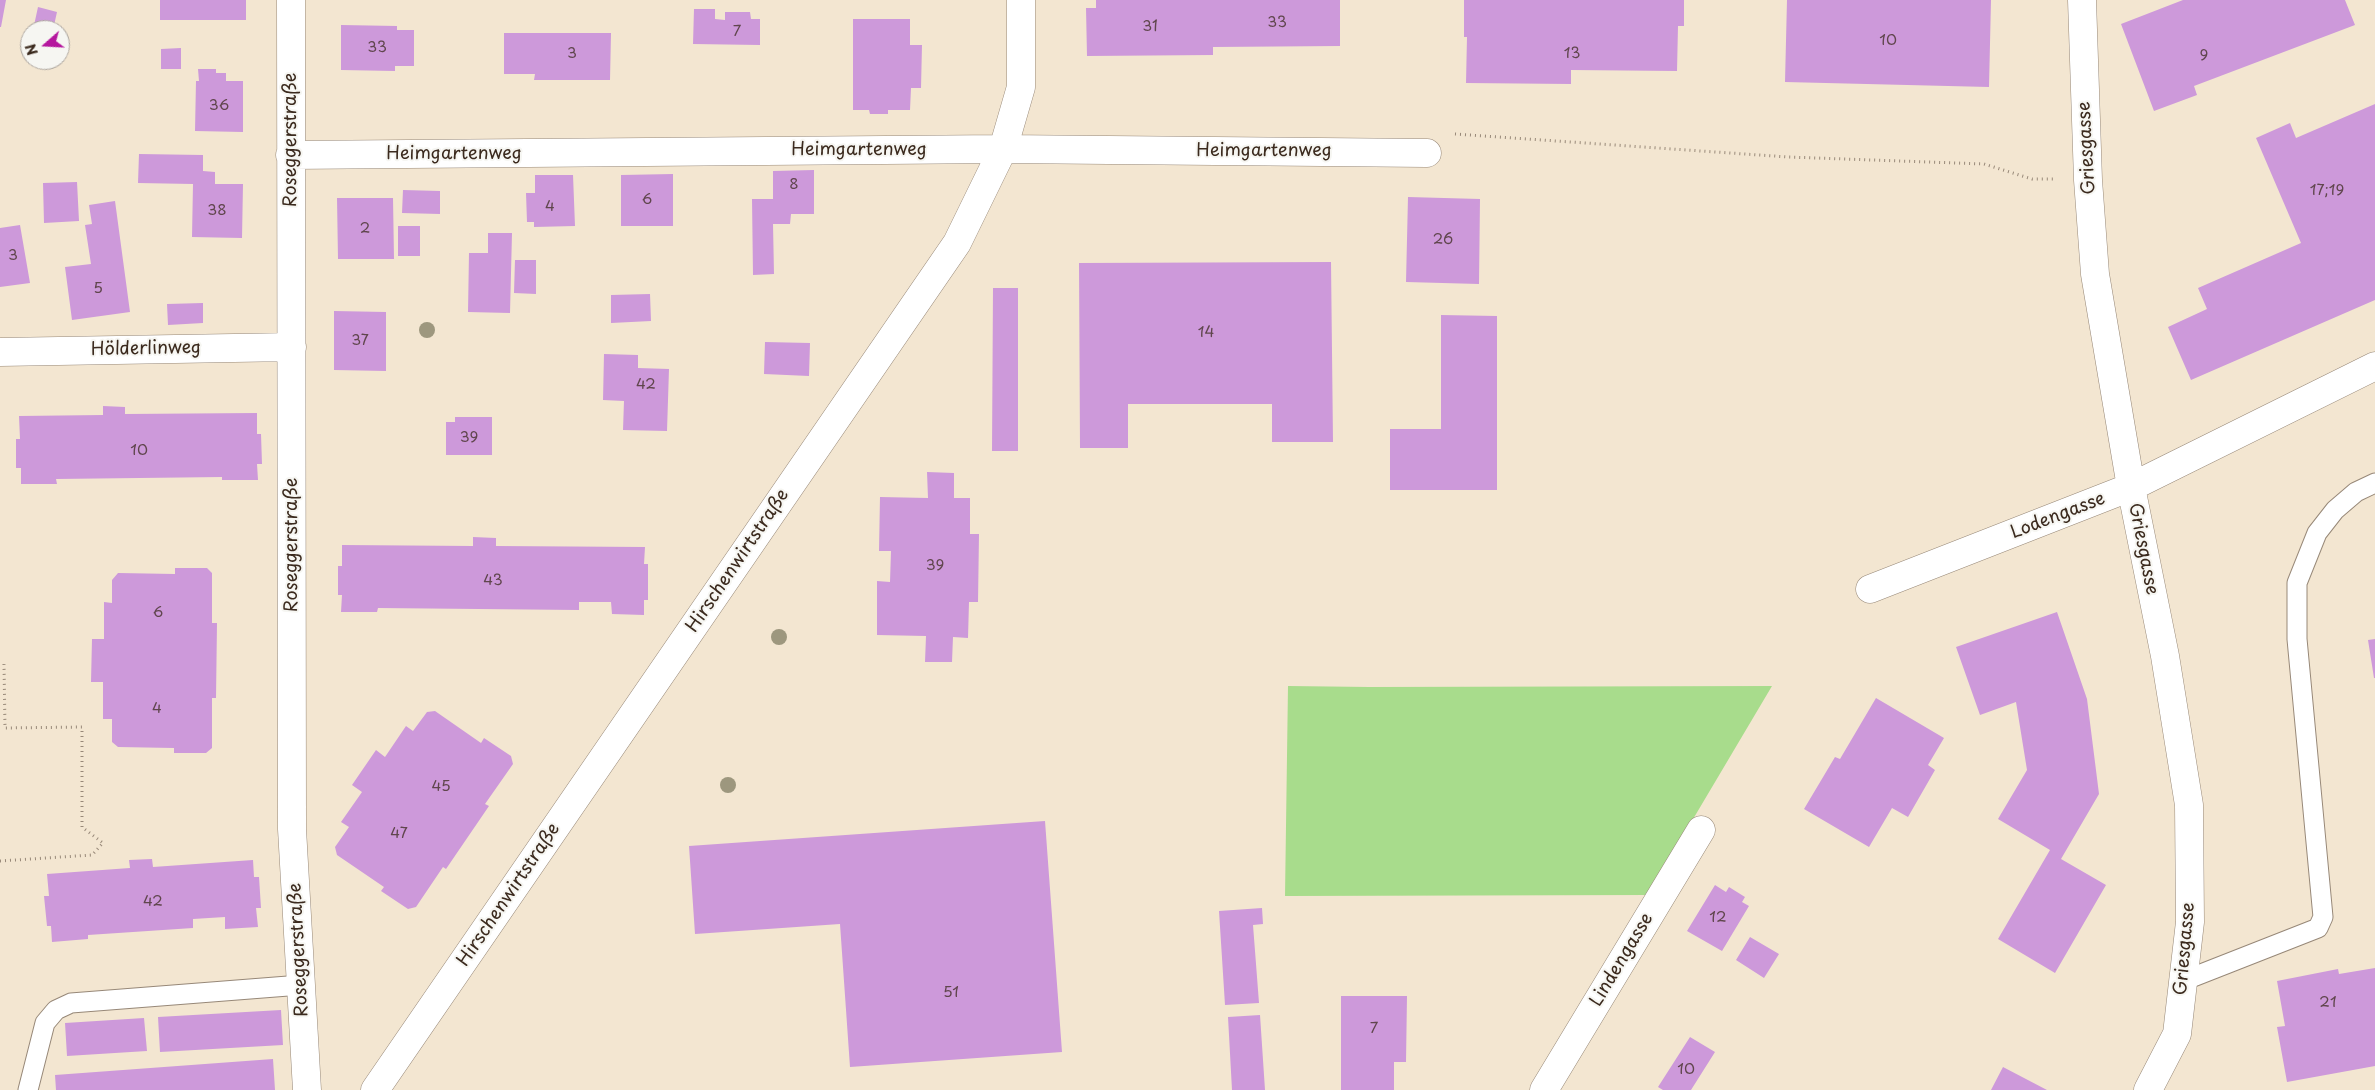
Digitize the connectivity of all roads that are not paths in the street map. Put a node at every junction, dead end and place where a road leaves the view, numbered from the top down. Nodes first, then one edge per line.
1 (291, 0) edge
2 (1021, 0) edge
3 (2082, 0) edge
4 (1003, 149) junction
5 (1427, 153) dead end
6 (290, 155) junction
7 (292, 347) junction
8 (0, 352) edge
9 (2375, 366) edge
10 (2375, 483) edge
11 (2131, 487) junction
12 (1870, 588) dead end
13 (1701, 830) dead end
14 (2183, 981) junction
15 (301, 985) junction
16 (28, 1090) edge
17 (307, 1090) edge
18 (375, 1090) edge
19 (1544, 1090) edge
20 (2148, 1090) edge

1 - 6 street, Roseggerstraße
2 - 4 street, Hirschenwirtstraße
3 - 11 street, Griesgasse
4 - 5 street, Heimgartenweg
4 - 6 street, Heimgartenweg
4 - 18 street, Hirschenwirtstraße
6 - 7 street, Roseggerstraße
7 - 8 street, Hölderlinweg
7 - 15 street, Roseggerstraße
9 - 11 street, Lodengasse
10 - 14 lane
11 - 12 street, Lodengasse
11 - 14 street, Griesgasse
13 - 19 street, Lindengasse
14 - 20 street, Griesgasse
15 - 16 lane
15 - 17 street, Roseggerstraße

